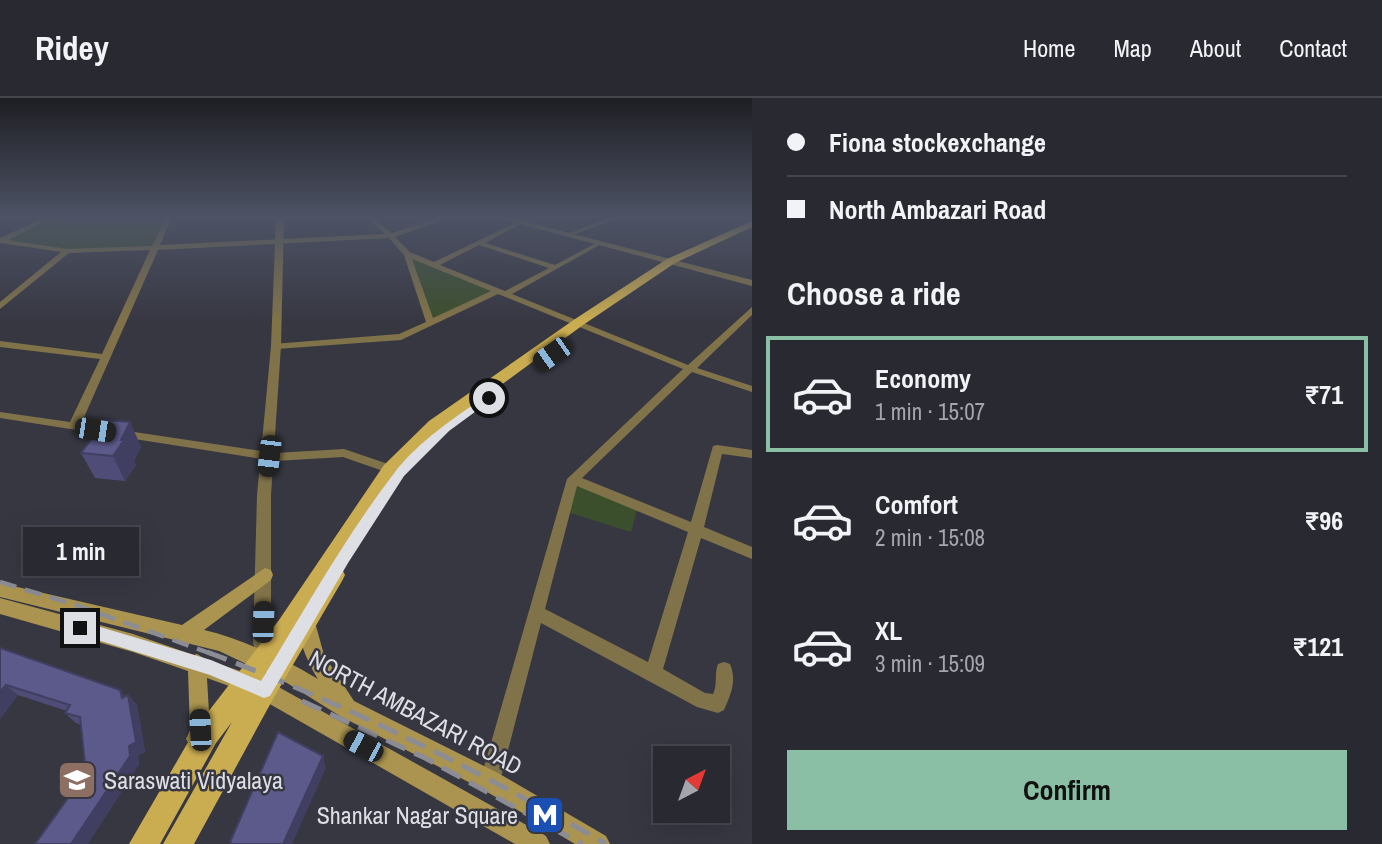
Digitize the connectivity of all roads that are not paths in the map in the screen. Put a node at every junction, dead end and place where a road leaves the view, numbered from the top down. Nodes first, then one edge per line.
1 (65, 252) edge
2 (154, 252) edge
3 (279, 252) edge
4 (461, 252) edge
5 (507, 252) edge
6 (583, 252) edge
7 (635, 252) edge
8 (696, 252) edge
9 (700, 252) edge
10 (407, 254) joint
11 (676, 262) junction
12 (434, 265) junction
13 (555, 267) junction
14 (752, 282) edge
15 (502, 292) junction
16 (0, 306) edge
17 (752, 310) edge
18 (430, 322) junction
19 (585, 325) junction
20 (0, 344) edge
21 (276, 346) junction
22 (106, 357) junction
23 (688, 368) junction
24 (752, 389) edge
25 (0, 415) edge
26 (74, 426) junction
27 (752, 454) edge
28 (269, 456) junction
29 (390, 469) junction
30 (573, 479) junction
31 (696, 530) junction
32 (752, 553) edge
33 (265, 575) junction
34 (0, 590) edge
35 (0, 606) edge
36 (536, 612) junction
37 (307, 621) junction
38 (186, 633) junction
39 (197, 663) junction
40 (269, 668) junction
41 (724, 670) dead end
42 (653, 673) junction
43 (347, 709) junction
44 (490, 781) junction
45 (179, 782) junction
46 (144, 844) edge
47 (178, 844) edge
48 (538, 844) edge
49 (598, 844) edge

1 - 16 street
2 - 22 street
3 - 21 street
4 - 12 street
5 - 13 street
6 - 13 street
7 - 11 street
8 - 11 main road
9 - 11 main road
10 - 12 street
10 - 18 street
11 - 14 street
11 - 19 main road
12 - 15 street
13 - 15 street
15 - 18 street
15 - 19 street
17 - 23 street
18 - 21 street
19 - 23 street
19 - 29 main road
19 - 37 main road
20 - 22 street
21 - 28 street
22 - 26 street
23 - 24 street
23 - 30 street
25 - 26 street
26 - 28 street
27 - 31 street
28 - 29 street
28 - 33 street
29 - 40 main road
30 - 31 street
30 - 36 street
31 - 32 street
31 - 42 street
33 - 38 main road
33 - 40 street
34 - 38 main road, NORTH AMBAZARI ROAD
35 - 39 main road, NORTH AMBAZARI ROAD
36 - 42 street
36 - 44 street
37 - 40 main road
37 - 43 main road
38 - 40 main road, NORTH AMBAZARI ROAD
39 - 40 main road, NORTH AMBAZARI ROAD
39 - 45 main road
40 - 43 main road, NORTH AMBAZARI ROAD
40 - 45 main road
40 - 47 main road
40 - 48 main road, NORTH AMBAZARI ROAD
41 - 42 street
43 - 44 main road, NORTH AMBAZARI ROAD
44 - 49 main road, NORTH AMBAZARI ROAD
45 - 46 main road

